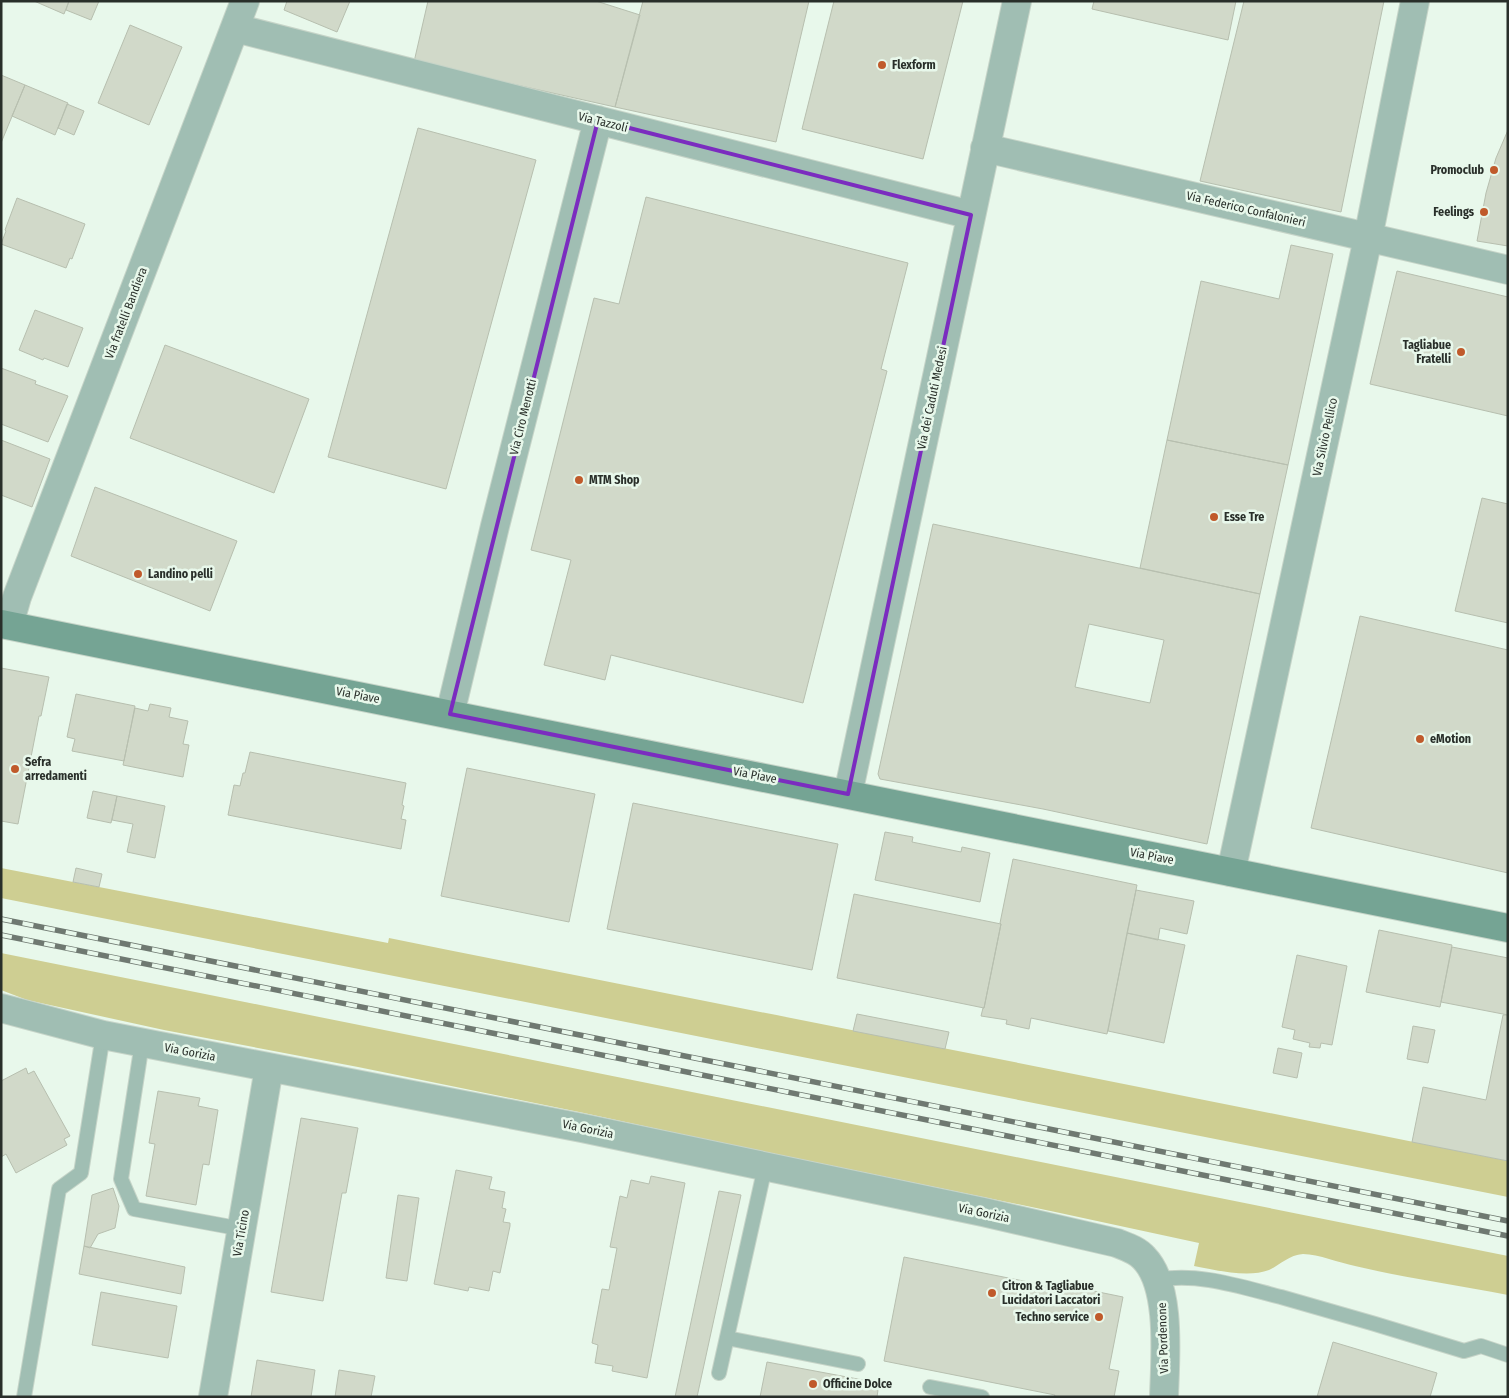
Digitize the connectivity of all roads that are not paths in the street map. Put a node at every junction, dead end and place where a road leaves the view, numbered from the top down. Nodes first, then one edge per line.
1 (245, 1) edge
2 (1017, 1) edge
3 (1416, 1) edge
4 (235, 28) junction
5 (598, 120) junction
6 (985, 148) junction
7 (971, 215) junction
8 (1368, 238) junction
9 (1508, 270) edge
10 (5, 624) edge
11 (450, 714) junction
12 (848, 794) junction
13 (1231, 872) junction
14 (1508, 928) edge
15 (1, 1008) edge
16 (103, 1035) junction
17 (142, 1043) junction
18 (270, 1068) junction
19 (765, 1167) junction
20 (242, 1228) junction
21 (1157, 1280) junction
22 (727, 1338) junction
23 (1508, 1354) edge
24 (858, 1364) dead end
25 (719, 1374) dead end
26 (930, 1387) dead end
27 (24, 1397) edge
28 (213, 1397) edge
29 (982, 1397) edge
30 (1164, 1397) edge

1 - 4 street, Via fratelli Bandiera
2 - 6 street, Via dei Caduti Medesi
3 - 8 street, Via Silvio Pellico
4 - 5 street, Via Tazzoli
4 - 10 street, Via fratelli Bandiera
5 - 7 street, Via Tazzoli
5 - 11 street, Via Ciro Menotti
6 - 7 street, Via dei Caduti Medesi
6 - 8 street, Via Federico Confalonieri
7 - 12 street, Via dei Caduti Medesi
8 - 9 street, Via Federico Confalonieri
8 - 13 street, Via Silvio Pellico
10 - 11 street, Via Piave
11 - 12 street, Via Piave
12 - 13 street, Via Piave
13 - 14 street, Via Piave
15 - 16 street, Via Gorizia
16 - 17 street, Via Gorizia
16 - 27 lane
17 - 18 street, Via Gorizia
17 - 20 lane
18 - 19 street, Via Gorizia
18 - 20 street, Via Ticino
19 - 21 street, Via Gorizia
19 - 22 lane
20 - 28 street, Via Ticino
21 - 23 lane
21 - 30 street, Via Pordenone
22 - 24 lane
22 - 25 lane
26 - 29 lane

